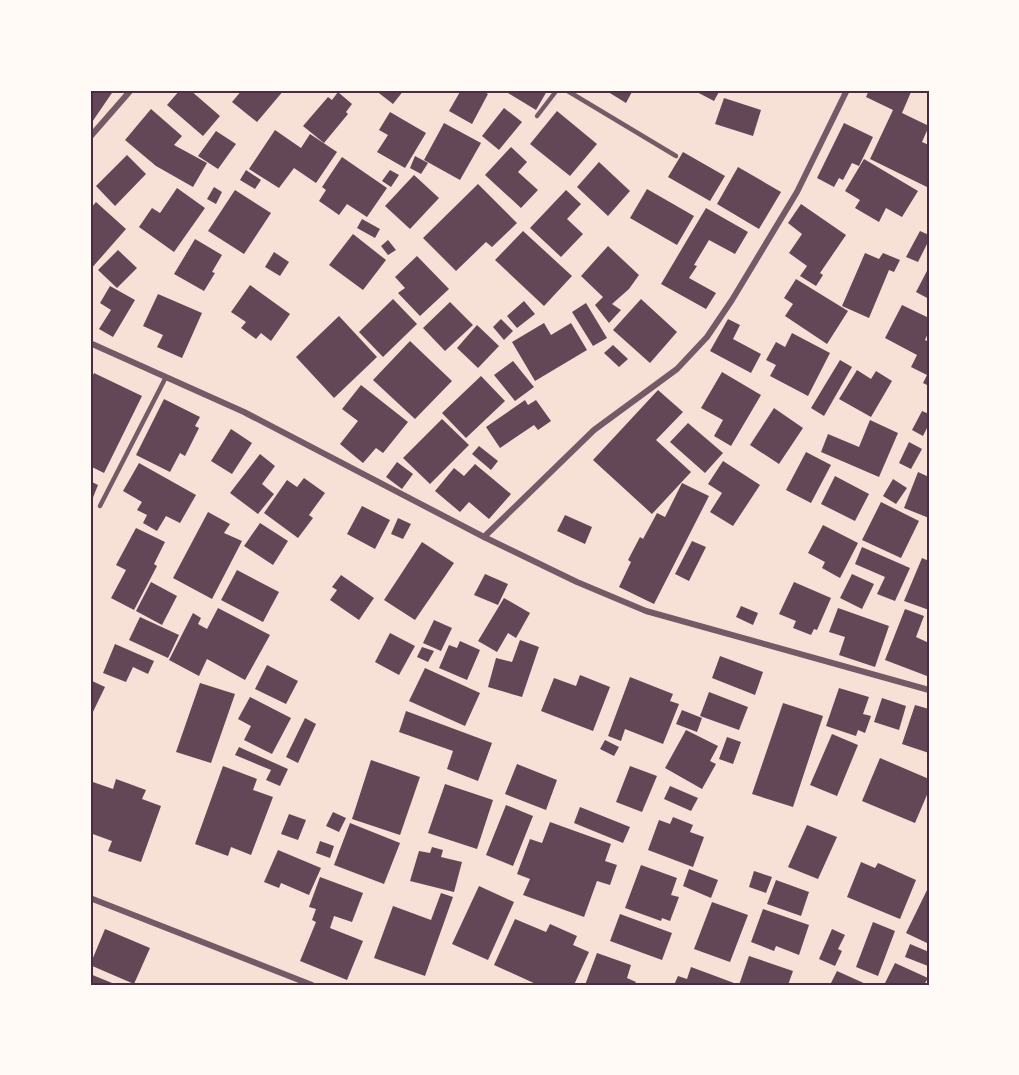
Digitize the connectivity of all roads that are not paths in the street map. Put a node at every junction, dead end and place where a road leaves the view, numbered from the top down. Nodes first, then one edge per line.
1 (131, 90) edge
2 (556, 90) edge
3 (566, 90) edge
4 (847, 90) edge
5 (537, 117) dead end
6 (90, 137) edge
7 (676, 156) dead end
8 (90, 343) edge
9 (166, 377) junction
10 (100, 506) dead end
11 (484, 537) junction
12 (929, 690) edge
13 (90, 898) edge
14 (312, 985) edge

1 - 6 street
2 - 5 lane
3 - 7 lane
4 - 11 street
8 - 9 street
9 - 10 lane
9 - 11 street
11 - 12 street
13 - 14 street

